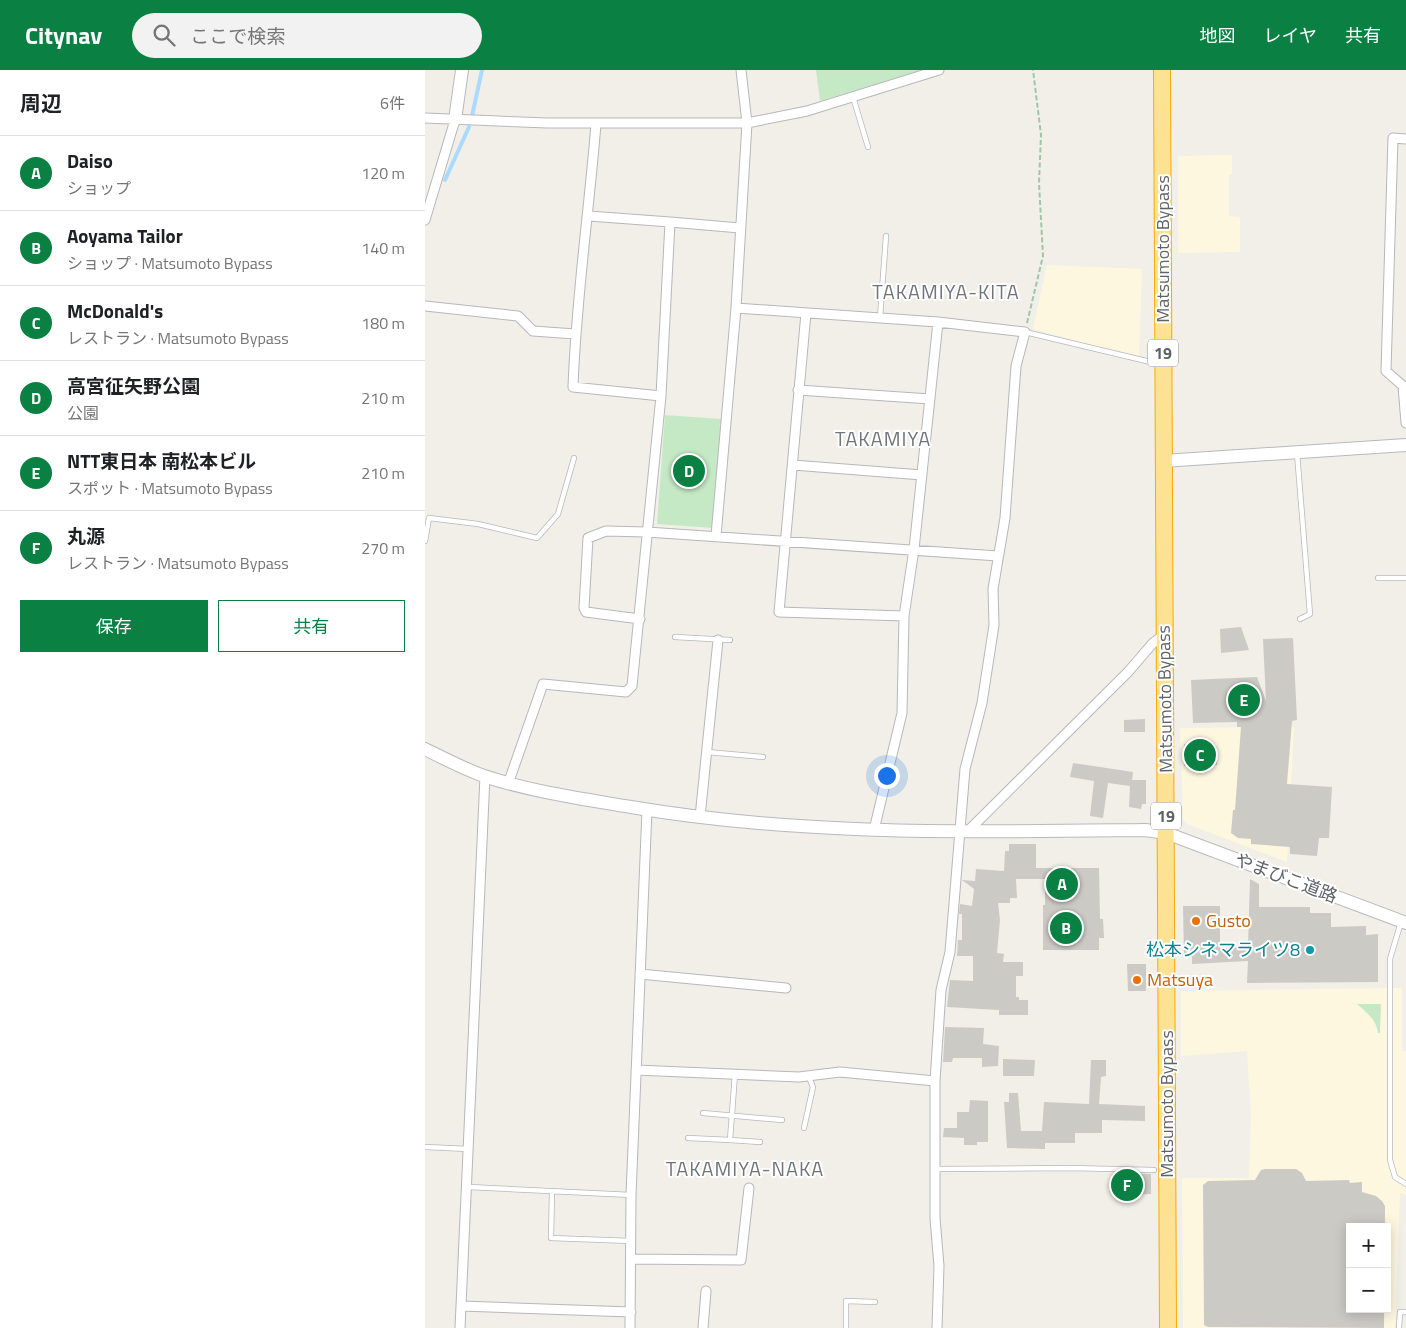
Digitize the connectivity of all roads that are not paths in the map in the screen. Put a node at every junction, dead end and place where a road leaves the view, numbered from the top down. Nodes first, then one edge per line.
1 (462, 70) edge
2 (741, 70) edge
3 (939, 70) edge
4 (1162, 70) edge
5 (853, 97) junction
6 (425, 118) edge
7 (455, 120) junction
8 (747, 123) junction
9 (596, 124) junction
10 (1406, 139) edge
11 (868, 147) dead end
12 (589, 216) junction
13 (425, 220) edge
14 (670, 222) junction
15 (740, 228) junction
16 (886, 236) dead end
17 (425, 306) edge
18 (737, 308) junction
19 (806, 313) junction
20 (880, 318) junction
21 (938, 322) junction
22 (1025, 332) junction
23 (575, 334) junction
24 (1163, 365) junction
25 (798, 390) junction
26 (661, 396) junction
27 (930, 399) junction
28 (1406, 423) edge
29 (1406, 445) edge
30 (1297, 452) junction
31 (574, 458) dead end
32 (1163, 461) junction
33 (793, 465) junction
34 (922, 474) junction
35 (647, 532) junction
36 (716, 536) junction
37 (786, 540) junction
38 (425, 541) edge
39 (914, 549) junction
40 (998, 556) junction
41 (1379, 578) dead end
42 (1406, 578) edge
43 (904, 616) junction
44 (640, 619) junction
45 (1300, 619) dead end
46 (1164, 635) junction
47 (675, 637) dead end
48 (718, 640) junction
49 (730, 640) dead end
50 (425, 749) edge
51 (705, 752) junction
52 (763, 757) dead end
53 (485, 776) junction
54 (508, 784) junction
55 (647, 810) junction
56 (700, 818) junction
57 (874, 830) junction
58 (964, 832) junction
59 (1166, 833) junction
60 (1404, 923) edge
61 (640, 974) junction
62 (786, 988) dead end
63 (636, 1070) junction
64 (735, 1074) junction
65 (808, 1076) junction
66 (935, 1081) junction
67 (703, 1113) dead end
68 (731, 1115) junction
69 (782, 1120) dead end
70 (804, 1128) dead end
71 (688, 1138) dead end
72 (730, 1140) junction
73 (760, 1142) dead end
74 (425, 1148) edge
75 (470, 1148) junction
76 (937, 1169) junction
77 (1154, 1170) dead end
78 (1406, 1184) edge
79 (468, 1186) junction
80 (749, 1188) dead end
81 (552, 1191) junction
82 (631, 1195) junction
83 (631, 1241) junction
84 (631, 1259) junction
85 (707, 1291) dead end
86 (875, 1302) dead end
87 (462, 1306) junction
88 (631, 1312) junction
89 (1406, 1312) edge
90 (460, 1328) edge
91 (631, 1328) edge
92 (703, 1328) edge
93 (846, 1328) edge
94 (937, 1328) edge
95 (1168, 1328) edge
96 (1399, 1328) edge

1 - 7 street
2 - 8 street
3 - 5 street
4 - 24 highway, Matsumoto Bypass / 19
5 - 8 street
5 - 11 lane
6 - 7 street
7 - 9 street
7 - 13 street
8 - 9 street
8 - 15 street
9 - 12 street
10 - 28 street
12 - 14 street
12 - 23 street
14 - 15 street
14 - 26 street
15 - 18 street
16 - 20 lane
17 - 23 street
18 - 19 street
18 - 36 street
19 - 20 street
19 - 25 street
20 - 21 street
21 - 22 street
21 - 27 street
22 - 24 lane
22 - 40 street
23 - 26 street
24 - 32 highway, Matsumoto Bypass / 19
25 - 27 street
25 - 33 street
26 - 35 street
27 - 34 street
29 - 30 street
30 - 32 street
30 - 45 lane
31 - 38 lane
32 - 46 highway, Matsumoto Bypass / 19
33 - 34 street
33 - 37 street
34 - 39 street
35 - 36 street
35 - 44 street
35 - 44 street
36 - 37 street
37 - 39 street
37 - 43 street
39 - 40 street
39 - 43 street
40 - 58 street
41 - 42 lane
43 - 57 street
44 - 54 street
46 - 58 street
46 - 59 highway, Matsumoto Bypass / 19
47 - 48 lane
48 - 49 lane
48 - 51 street
50 - 53 street, やまびこ道路
51 - 52 lane
51 - 56 street
53 - 54 street, やまびこ道路
53 - 75 street
54 - 55 street, やまびこ道路
55 - 56 street, やまびこ道路
55 - 61 street
56 - 57 street, やまびこ道路
57 - 58 street, やまびこ道路
58 - 59 street, やまびこ道路
58 - 66 street
59 - 60 street, やまびこ道路
59 - 95 highway, Matsumoto Bypass / 19
60 - 78 lane
61 - 62 street
61 - 63 street
63 - 64 street
63 - 82 street
64 - 65 street
64 - 68 lane
65 - 66 street
65 - 70 lane
66 - 76 street
67 - 68 lane
68 - 69 lane
68 - 72 lane
71 - 72 lane
72 - 73 lane
74 - 75 lane
75 - 79 street
76 - 77 lane
76 - 94 street
79 - 81 lane
79 - 87 street
80 - 84 street
81 - 82 lane
81 - 83 lane
82 - 83 street
83 - 84 street
84 - 88 street
85 - 92 street
86 - 93 lane
87 - 88 street
87 - 90 street
88 - 91 street
89 - 96 lane

